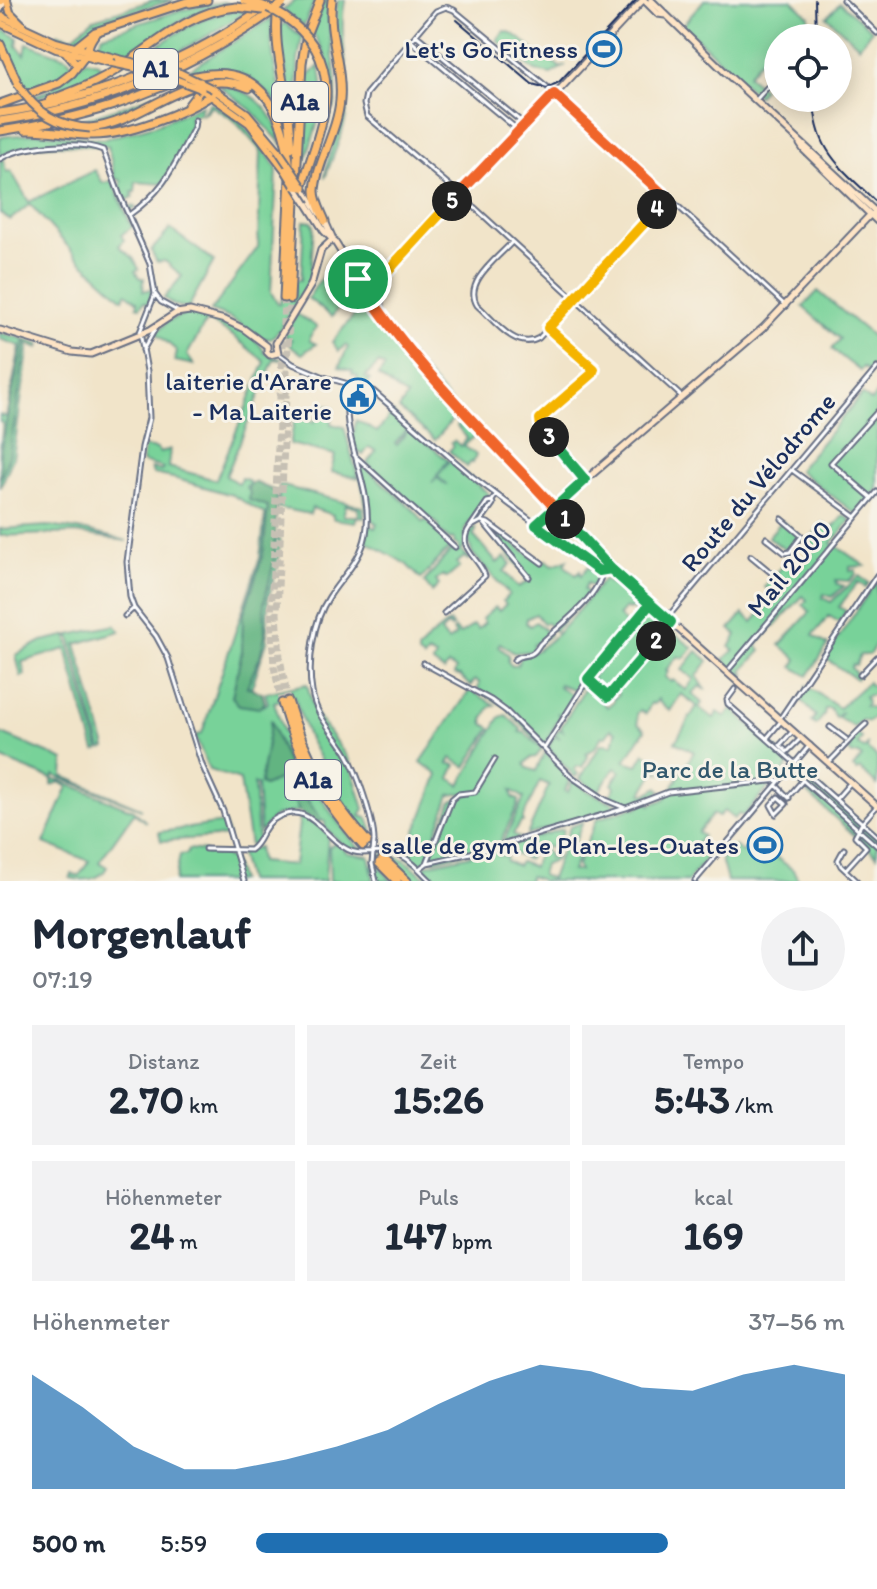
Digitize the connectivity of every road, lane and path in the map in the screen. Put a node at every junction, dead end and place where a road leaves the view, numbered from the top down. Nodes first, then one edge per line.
1 (193, 0) edge
2 (207, 0) edge
3 (244, 0) edge
4 (320, 0) edge
5 (332, 0) edge
6 (643, 0) edge
7 (651, 0) edge
8 (843, 0) edge
9 (4, 1) edge
10 (281, 1) edge
11 (180, 5) junction
12 (666, 15) junction
13 (1, 17) edge
14 (284, 17) junction
15 (100, 30) junction
16 (31, 31) junction
17 (877, 33) edge
18 (416, 34) junction
19 (411, 41) junction
20 (1, 48) edge
21 (75, 48) junction
22 (66, 52) junction
23 (88, 56) junction
24 (74, 69) junction
25 (205, 89) junction
26 (764, 92) edge
27 (554, 94) junction
28 (267, 98) junction
29 (756, 101) junction
30 (0, 104) edge
31 (24, 109) junction
32 (0, 113) edge
33 (195, 120) dead end
34 (0, 121) edge
35 (524, 124) junction
36 (518, 130) junction
37 (1, 131) edge
38 (0, 159) edge
39 (322, 167) junction
40 (291, 170) junction
41 (303, 185) junction
42 (460, 194) junction
43 (667, 198) junction
44 (872, 209) edge
45 (129, 215) junction
46 (295, 216) junction
47 (325, 221) junction
48 (877, 221) edge
49 (333, 239) junction
50 (512, 242) junction
51 (384, 275) junction
52 (358, 279) junction
53 (155, 294) junction
54 (368, 295) junction
55 (574, 299) junction
56 (786, 306) junction
57 (179, 312) junction
58 (383, 318) junction
59 (156, 327) junction
60 (548, 328) junction
61 (0, 330) edge
62 (139, 335) junction
63 (276, 343) junction
64 (267, 346) junction
65 (143, 350) junction
66 (278, 353) junction
67 (877, 368) edge
68 (873, 373) junction
69 (877, 377) edge
70 (349, 384) junction
71 (683, 399) junction
72 (877, 412) edge
73 (354, 455) junction
74 (792, 470) junction
75 (585, 480) junction
76 (877, 492) edge
77 (496, 495) junction
78 (566, 496) junction
79 (872, 498) junction
80 (493, 503) junction
81 (554, 507) junction
82 (563, 517) junction
83 (856, 517) junction
84 (782, 519) dead end
85 (482, 522) junction
86 (536, 525) junction
87 (470, 527) junction
88 (766, 538) dead end
89 (455, 547) dead end
90 (520, 547) junction
91 (751, 556) dead end
92 (512, 558) junction
93 (542, 563) dead end
94 (611, 569) junction
95 (602, 572) junction
96 (877, 575) edge
97 (529, 577) dead end
98 (785, 584) dead end
99 (650, 604) junction
100 (134, 608) junction
101 (444, 613) dead end
102 (125, 616) dead end
103 (669, 620) junction
104 (877, 657) edge
105 (514, 660) dead end
106 (423, 663) dead end
107 (730, 668) dead end
108 (860, 675) dead end
109 (588, 679) junction
110 (735, 689) dead end
111 (285, 702) tunnel mouth
112 (781, 719) junction
113 (866, 724) dead end
114 (830, 727) dead end
115 (793, 730) junction
116 (767, 738) junction
117 (801, 738) junction
118 (847, 740) junction
119 (810, 745) junction
120 (544, 749) junction
121 (495, 759) dead end
122 (829, 762) junction
123 (795, 763) junction
124 (790, 768) junction
125 (802, 769) junction
126 (802, 779) junction
127 (780, 780) junction
128 (851, 782) junction
129 (776, 785) junction
130 (836, 799) junction
131 (877, 806) edge
132 (626, 808) junction
133 (862, 823) junction
134 (859, 829) junction
135 (877, 836) edge
136 (367, 846) junction
137 (877, 846) edge
138 (205, 849) dead end
139 (844, 849) dead end
140 (235, 851) junction
141 (373, 852) junction
142 (380, 859) junction
143 (427, 863) junction
144 (419, 869) junction
145 (846, 869) dead end
146 (851, 876) junction
147 (244, 881) edge
148 (376, 881) edge
149 (397, 881) edge
150 (407, 881) edge
151 (431, 881) edge
152 (695, 881) edge
153 (846, 881) edge
154 (857, 881) edge

1 - 11 highway
2 - 11 highway
3 - 14 highway, bridge
4 - 46 highway, A1a
5 - 39 highway
6 - 12 street
6 - 27 street
7 - 12 street
8 - 17 street
9 - 13 street
9 - 16 main road
10 - 31 highway, A1
10 - 34 highway, A1, bridge
10 - 40 highway, A1a
11 - 15 highway
12 - 29 street
13 - 16 main road
13 - 22 main road
14 - 31 highway, bridge
14 - 46 highway, A1a, bridge
15 - 21 highway
15 - 23 highway
16 - 21 main road
18 - 19 street
18 - 27 street
18 - 35 street
19 - 36 street
19 - 42 street
20 - 28 highway, bridge
21 - 23 main road
22 - 23 main road
22 - 24 highway
23 - 24 highway
23 - 25 main road, bridge
24 - 30 highway
25 - 37 highway
25 - 41 main road, bridge
25 - 41 main road, bridge
26 - 29 street
27 - 35 street
27 - 43 street
28 - 37 highway, A1a
28 - 40 highway, A1a
29 - 44 street
31 - 32 highway, A1
33 - 45 street
35 - 36 street
36 - 42 street
38 - 45 street
39 - 41 highway
39 - 47 highway
40 - 46 highway, A1a
41 - 47 street, bridge
41 - 49 street, bridge
42 - 50 street
42 - 51 street
43 - 55 street
43 - 56 street
44 - 48 street
44 - 56 street
45 - 53 street
47 - 49 street
49 - 52 street
49 - 63 street
50 - 55 street
50 - 60 street
51 - 52 street
51 - 54 street
51 - 58 street
52 - 54 street
53 - 57 street
53 - 62 street
54 - 58 street
55 - 60 street
55 - 71 street
56 - 71 street
57 - 59 street
57 - 64 street
58 - 81 street
59 - 62 street
59 - 65 street
60 - 75 street
61 - 62 street
62 - 65 street
63 - 64 street
63 - 66 street
64 - 66 street
65 - 100 street
66 - 70 street
67 - 68 street, Route du Vélodrome
68 - 69 street
68 - 74 street, Route du Vélodrome
70 - 73 street
70 - 77 street
71 - 75 street
72 - 79 street
73 - 89 street
73 - 136 street
74 - 83 street
74 - 103 street, Route du Vélodrome
75 - 78 street
76 - 79 street, Mail 2000
77 - 80 street
77 - 86 street
78 - 81 street
78 - 82 street
79 - 83 street, Mail 2000
80 - 85 street
80 - 87 street
81 - 82 street
81 - 86 street
82 - 94 street
83 - 107 street, Mail 2000
84 - 88 street
85 - 87 street
85 - 90 street
85 - 92 street
86 - 95 street
87 - 101 street
90 - 92 street
90 - 93 street
91 - 98 street
92 - 97 street
94 - 95 street
94 - 99 street
95 - 105 street
96 - 112 street
99 - 103 street
99 - 109 street
100 - 102 street
100 - 140 street
103 - 109 street, Route du Vélodrome
103 - 112 street
104 - 108 street
106 - 120 street
109 - 120 street
110 - 116 street
111 - 136 highway, A1a
112 - 115 street
112 - 116 street
113 - 118 street
114 - 118 street
115 - 117 street
115 - 117 street
116 - 123 street
117 - 119 street
118 - 122 street
119 - 122 street
119 - 123 street
120 - 132 street
121 - 143 street
122 - 128 street
123 - 124 street
123 - 125 street
124 - 126 street
124 - 127 street
125 - 126 street
125 - 130 street
126 - 129 street
126 - 134 street
127 - 129 street
127 - 132 street
128 - 130 street
128 - 131 street
129 - 152 street
130 - 133 street
131 - 133 street
132 - 143 street
133 - 134 street
133 - 135 street
134 - 137 street
134 - 145 street
136 - 140 street
136 - 141 street, bridge
136 - 141 street, bridge
138 - 140 street
139 - 146 street
140 - 147 street
141 - 142 street, bridge
141 - 142 street, bridge
142 - 144 street
142 - 148 street
142 - 149 highway
142 - 150 highway
143 - 144 street
144 - 151 street
146 - 153 street
146 - 154 street

